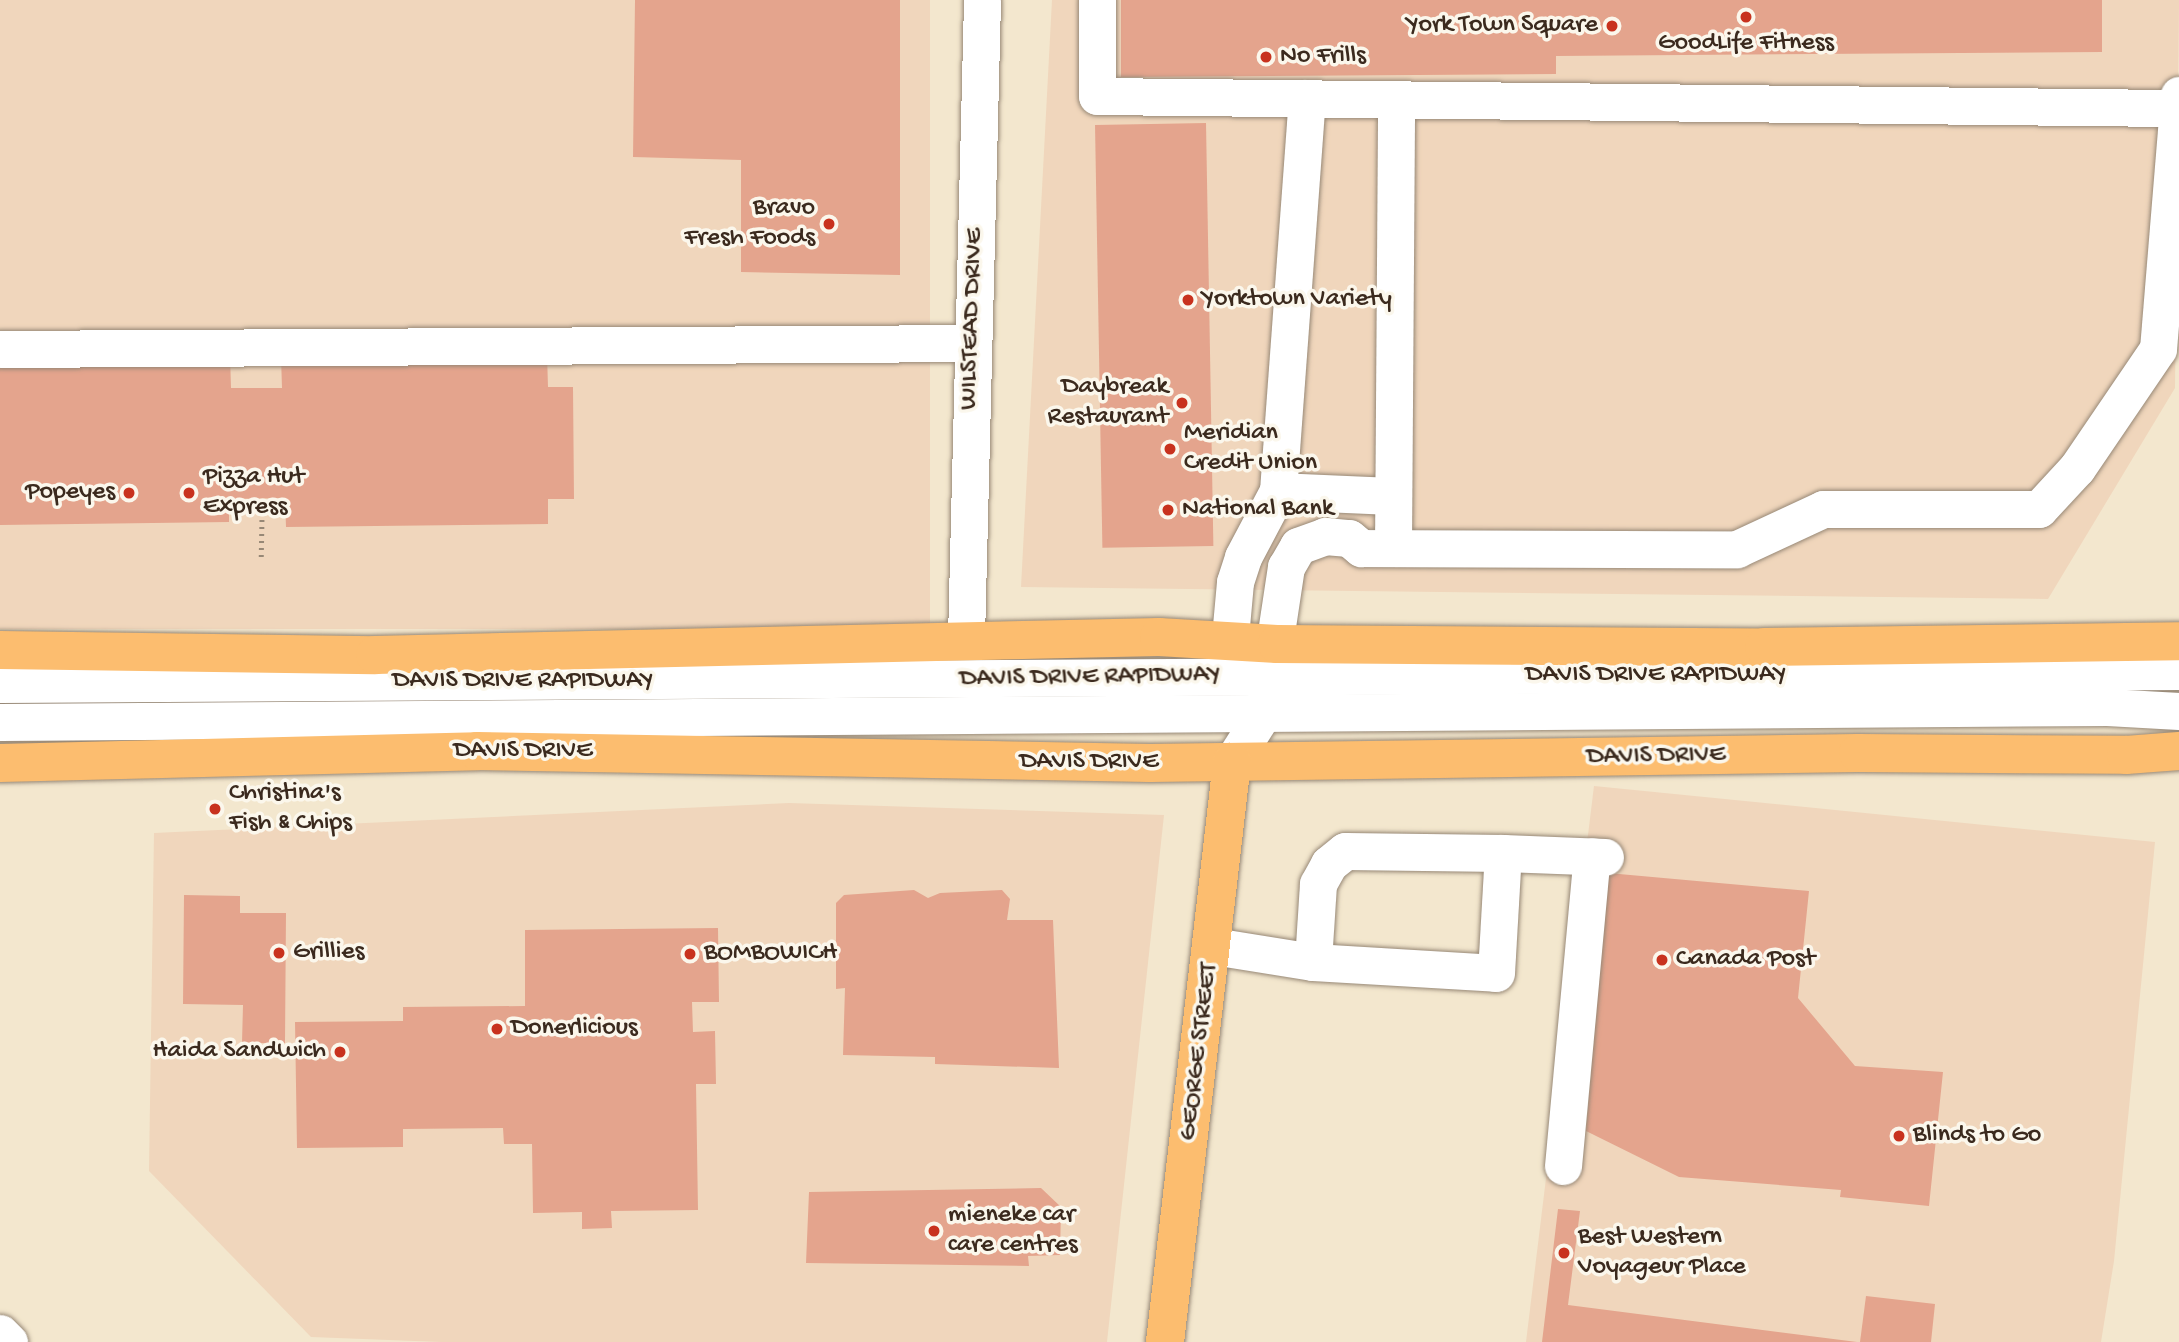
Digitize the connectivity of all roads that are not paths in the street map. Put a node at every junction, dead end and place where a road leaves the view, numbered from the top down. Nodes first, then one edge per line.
1 (982, 0) edge
2 (1097, 0) edge
3 (1307, 98) junction
4 (1396, 99) junction
5 (2178, 101) edge
6 (972, 343) junction
7 (0, 349) edge
8 (1278, 491) junction
9 (1391, 496) junction
10 (1377, 548) junction
11 (966, 638) junction
12 (2179, 641) edge
13 (0, 650) edge
14 (1227, 658) junction
15 (2179, 671) edge
16 (1271, 678) junction
17 (0, 684) edge
18 (2179, 711) edge
19 (1227, 714) junction
20 (0, 722) edge
21 (2179, 751) edge
22 (1232, 762) junction
23 (0, 763) edge
24 (1503, 853) junction
25 (1213, 946) junction
26 (1313, 962) junction
27 (1563, 1166) dead end
28 (0, 1333) edge
29 (9, 1342) edge
30 (1165, 1342) edge

1 - 6 street, WILSTEAD DRIVE
2 - 3 street
3 - 4 street
3 - 8 street
4 - 5 street
4 - 9 street
5 - 10 street
6 - 7 street
6 - 11 street, WILSTEAD DRIVE
8 - 9 street
8 - 14 street
9 - 10 street
10 - 16 street
11 - 13 main road
11 - 14 main road
12 - 16 main road
14 - 16 main road
14 - 17 street, DAVIS DRIVE RAPIDWAY
14 - 19 street
15 - 16 street, DAVIS DRIVE RAPIDWAY
16 - 18 street, DAVIS DRIVE RAPIDWAY
16 - 19 street, DAVIS DRIVE RAPIDWAY
16 - 22 street
19 - 20 street, DAVIS DRIVE RAPIDWAY
19 - 22 street
21 - 22 main road, DAVIS DRIVE
22 - 23 main road, DAVIS DRIVE
22 - 25 main road, GEORGE STREET
24 - 26 street
24 - 26 street
24 - 27 street
25 - 26 street
25 - 30 main road, GEORGE STREET
28 - 29 street

